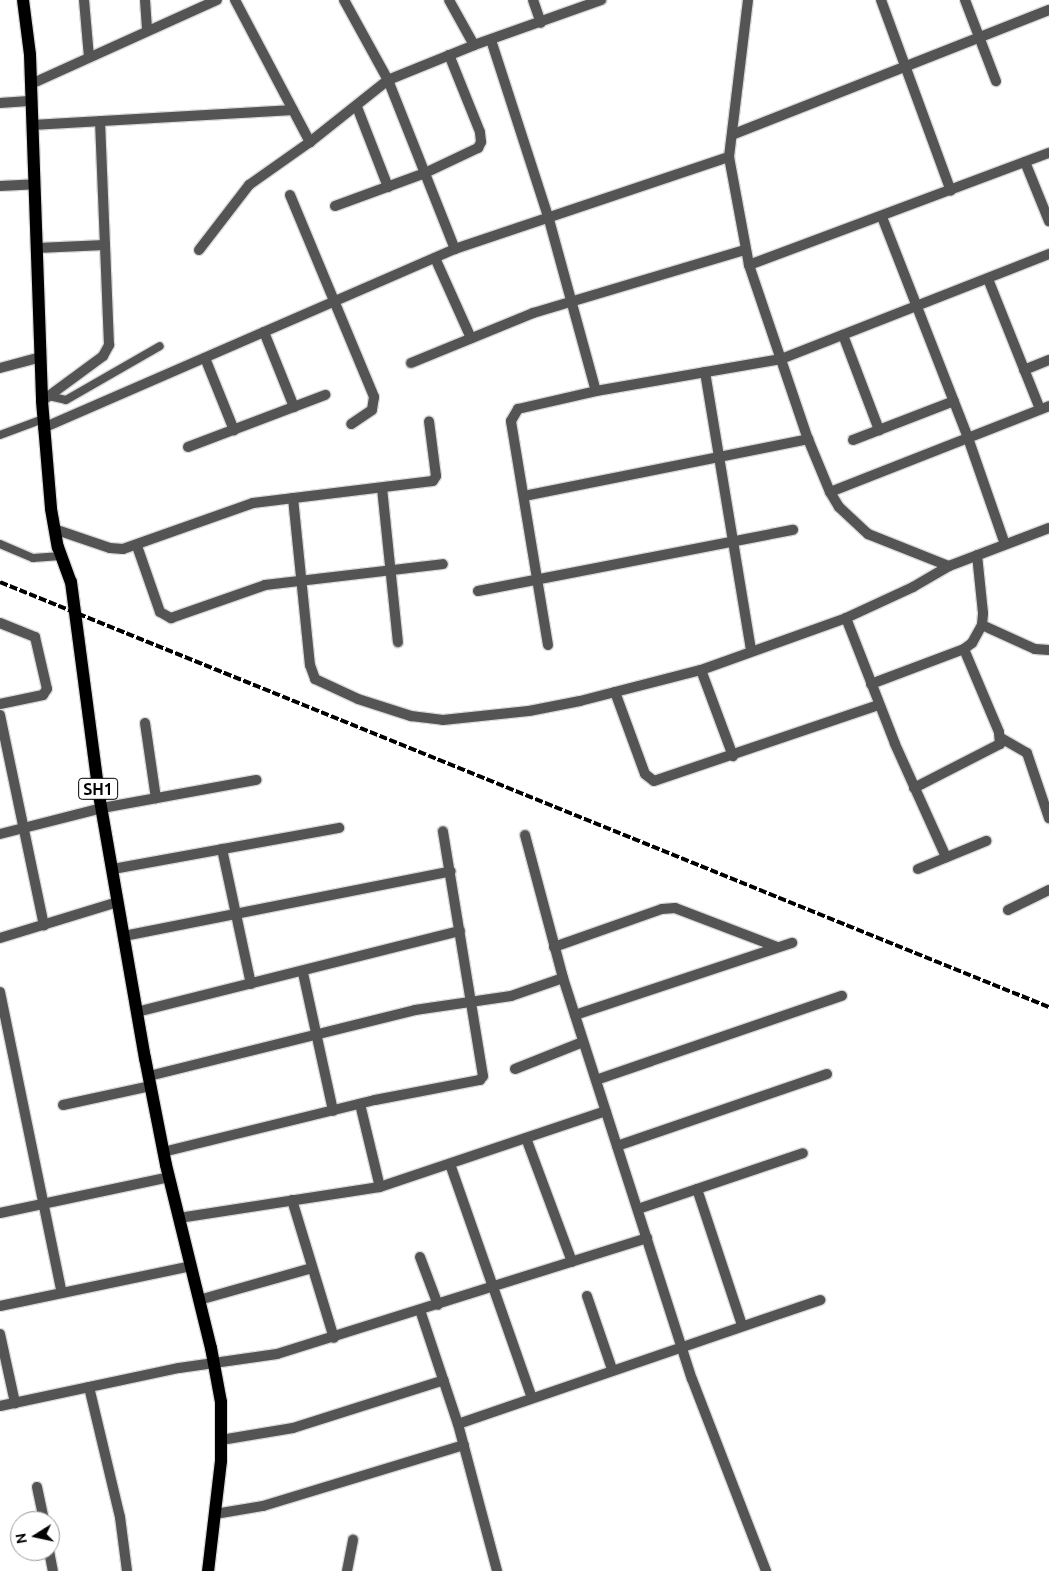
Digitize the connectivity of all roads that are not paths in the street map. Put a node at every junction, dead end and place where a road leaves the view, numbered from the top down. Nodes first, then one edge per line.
1 (24, 0) edge
2 (84, 0) edge
3 (145, 0) edge
4 (216, 0) edge
5 (234, 0) edge
6 (344, 0) edge
7 (449, 0) edge
8 (533, 0) edge
9 (601, 0) edge
10 (748, 0) edge
11 (881, 0) edge
12 (964, 0) edge
13 (1049, 10) edge
14 (541, 23) junction
15 (147, 29) junction
16 (980, 39) junction
17 (491, 40) junction
18 (474, 45) junction
19 (449, 55) junction
20 (89, 57) junction
21 (907, 67) junction
22 (388, 80) junction
23 (996, 81) dead end
24 (31, 84) junction
25 (32, 101) junction
26 (0, 103) edge
27 (357, 107) junction
28 (293, 110) junction
29 (100, 121) junction
30 (33, 124) junction
31 (734, 134) junction
32 (310, 142) junction
33 (1049, 153) edge
34 (729, 157) junction
35 (1025, 162) junction
36 (425, 173) junction
37 (35, 184) junction
38 (0, 186) edge
39 (388, 187) junction
40 (951, 190) junction
41 (290, 195) dead end
42 (335, 206) dead end
43 (548, 216) junction
44 (882, 217) junction
45 (1049, 222) edge
46 (105, 245) junction
47 (37, 248) junction
48 (455, 249) junction
49 (199, 250) dead end
50 (745, 250) junction
51 (1049, 254) edge
52 (435, 258) junction
53 (749, 265) junction
54 (988, 279) junction
55 (334, 302) junction
56 (571, 302) junction
57 (917, 307) junction
58 (264, 332) junction
59 (843, 335) junction
60 (471, 338) junction
61 (160, 346) dead end
62 (41, 357) junction
63 (205, 358) junction
64 (781, 359) junction
65 (1049, 360) edge
66 (411, 363) dead end
67 (0, 368) edge
68 (1024, 370) junction
69 (705, 372) junction
70 (596, 391) junction
71 (325, 396) dead end
72 (45, 399) junction
73 (954, 401) junction
74 (294, 407) junction
75 (1044, 407) edge
76 (429, 421) dead end
77 (43, 423) junction
78 (351, 424) dead end
79 (234, 430) junction
80 (879, 430) junction
81 (0, 435) edge
82 (968, 438) junction
83 (808, 439) junction
84 (853, 440) dead end
85 (188, 447) dead end
86 (719, 457) junction
87 (382, 488) junction
88 (830, 492) junction
89 (524, 496) junction
90 (293, 498) junction
91 (1049, 528) edge
92 (54, 529) junction
93 (793, 530) dead end
94 (733, 541) junction
95 (0, 544) edge
96 (1005, 544) junction
97 (137, 546) junction
98 (977, 555) junction
99 (61, 556) junction
100 (443, 564) dead end
101 (949, 566) junction
102 (390, 570) junction
103 (538, 578) junction
104 (301, 580) junction
105 (478, 591) dead end
106 (846, 618) junction
107 (0, 623) edge
108 (982, 625) junction
109 (398, 642) dead end
110 (548, 646) dead end
111 (752, 650) junction
112 (964, 650) junction
113 (1049, 650) edge
114 (701, 670) junction
115 (871, 684) junction
116 (615, 692) junction
117 (0, 704) edge
118 (879, 705) junction
119 (0, 715) edge
120 (144, 723) dead end
121 (1001, 738) junction
122 (733, 756) junction
123 (256, 780) dead end
124 (914, 788) junction
125 (156, 798) junction
126 (102, 808) junction
127 (1049, 818) edge
128 (339, 828) dead end
129 (23, 829) junction
130 (443, 831) dead end
131 (0, 834) edge
132 (525, 835) dead end
133 (986, 841) dead end
134 (222, 849) junction
135 (946, 857) junction
136 (113, 869) junction
137 (918, 869) dead end
138 (451, 872) junction
139 (1049, 890) edge
140 (118, 902) junction
141 (1008, 910) dead end
142 (236, 914) junction
143 (44, 925) junction
144 (460, 931) junction
145 (124, 936) junction
146 (0, 938) edge
147 (792, 943) dead end
148 (554, 947) junction
149 (777, 948) junction
150 (303, 973) junction
151 (562, 978) junction
152 (251, 984) junction
153 (0, 992) edge
154 (842, 996) dead end
155 (472, 1001) junction
156 (137, 1012) junction
157 (574, 1015) junction
158 (316, 1037) junction
159 (583, 1042) junction
160 (515, 1069) dead end
161 (827, 1074) dead end
162 (596, 1080) junction
163 (149, 1081) junction
164 (360, 1104) junction
165 (63, 1105) dead end
166 (333, 1111) junction
167 (606, 1111) junction
168 (526, 1138) junction
169 (618, 1146) junction
170 (163, 1152) junction
171 (803, 1153) dead end
172 (450, 1164) junction
173 (169, 1177) junction
174 (380, 1187) junction
175 (697, 1189) junction
176 (292, 1200) junction
177 (42, 1204) junction
178 (638, 1208) junction
179 (0, 1213) edge
180 (179, 1218) junction
181 (647, 1238) junction
182 (420, 1257) dead end
183 (572, 1262) junction
184 (190, 1266) junction
185 (312, 1268) junction
186 (495, 1288) junction
187 (62, 1293) junction
188 (587, 1296) dead end
189 (199, 1300) junction
190 (820, 1300) dead end
191 (438, 1305) junction
192 (0, 1306) edge
193 (420, 1310) junction
194 (742, 1325) junction
195 (0, 1334) edge
196 (334, 1338) junction
197 (681, 1345) junction
198 (214, 1363) junction
199 (612, 1369) junction
200 (444, 1380) junction
201 (89, 1387) junction
202 (532, 1398) junction
203 (15, 1403) junction
204 (0, 1406) edge
205 (458, 1424) junction
206 (221, 1440) junction
207 (464, 1445) junction
208 (37, 1487) dead end
209 (42, 1511) edge
210 (215, 1514) junction
211 (353, 1540) dead end
212 (127, 1571) edge
213 (208, 1571) edge
214 (347, 1571) edge
215 (497, 1571) edge
216 (766, 1571) edge

1 - 24 main road, SH1
2 - 20 street
3 - 15 street
4 - 15 street
5 - 28 street
6 - 22 street
7 - 18 street
8 - 14 street
9 - 14 street
10 - 31 street
11 - 21 street
12 - 16 street
13 - 16 street
14 - 17 street
15 - 20 street
16 - 21 street
16 - 23 street
17 - 18 street
17 - 43 street
18 - 19 street
19 - 22 street
19 - 36 street
20 - 24 street
21 - 31 street
21 - 40 street
22 - 27 street
22 - 36 street
24 - 25 main road, SH1
25 - 26 street
25 - 30 main road, SH1
27 - 32 street
27 - 39 street
28 - 29 street
28 - 32 street
29 - 30 street
29 - 46 street
30 - 37 main road, SH1
31 - 34 street
32 - 49 street
33 - 35 street
34 - 43 street
34 - 50 street
35 - 40 street
35 - 45 street
36 - 39 street
36 - 48 street
37 - 38 street
37 - 47 main road, SH1
39 - 42 street
40 - 44 street
41 - 55 street
43 - 48 street
43 - 56 street
44 - 53 street
44 - 57 street
46 - 47 street
46 - 72 street
47 - 62 main road, SH1
48 - 52 street
50 - 53 street
50 - 56 street
51 - 54 street
52 - 55 street
52 - 60 street
53 - 64 street
54 - 57 street
54 - 68 street
55 - 58 street
55 - 78 street
56 - 60 street
56 - 70 street
57 - 59 street
57 - 73 street
58 - 63 street
58 - 74 street
59 - 64 street
59 - 80 street
60 - 66 street
61 - 72 lane
62 - 67 street
62 - 72 main road, SH1
63 - 77 street
63 - 79 street
64 - 69 street
64 - 83 street
65 - 68 street
68 - 75 street
69 - 70 street
69 - 86 street
70 - 89 street
71 - 74 street
72 - 77 main road, SH1
73 - 80 street
73 - 82 street
74 - 79 street
75 - 82 street
76 - 87 street
77 - 81 lane
77 - 92 main road, SH1
79 - 85 street
80 - 84 street
82 - 88 street
82 - 96 street
83 - 86 street
83 - 88 street
86 - 89 street
86 - 94 street
87 - 90 street
87 - 102 street
88 - 101 street
89 - 103 street
90 - 97 street
90 - 104 street
91 - 96 street
92 - 97 street
92 - 99 main road, SH1
93 - 94 street
94 - 103 street
94 - 111 street
95 - 99 lane
96 - 98 street
97 - 104 street
98 - 101 street
98 - 108 street
99 - 126 main road, SH1
100 - 102 street
101 - 106 street
102 - 104 street
102 - 109 street
103 - 105 street
103 - 110 street
104 - 116 street
106 - 111 street
106 - 115 street
107 - 117 street
108 - 112 street
108 - 113 street
111 - 114 street
112 - 115 street
112 - 121 street
114 - 116 street
114 - 122 street
115 - 118 street
116 - 122 street
118 - 122 street
118 - 124 street
119 - 129 street
120 - 125 street
121 - 124 street
121 - 127 street
123 - 125 street
124 - 135 street
125 - 126 street
126 - 129 street
126 - 136 main road, SH1
128 - 134 street
129 - 131 street
129 - 143 street
130 - 138 street
132 - 148 street
133 - 135 street
134 - 136 street
134 - 142 street
135 - 137 street
136 - 140 main road, SH1
138 - 142 street
138 - 144 street
139 - 141 street
140 - 143 street
140 - 145 main road, SH1
142 - 145 street
142 - 152 street
143 - 146 street
144 - 150 street
144 - 155 street
145 - 156 main road, SH1
147 - 149 street
148 - 149 street
148 - 151 street
149 - 157 street
150 - 152 street
150 - 158 street
151 - 155 street
151 - 157 street
152 - 156 street
153 - 177 street
154 - 162 street
155 - 158 street
155 - 164 street
156 - 163 main road, SH1
157 - 159 street
158 - 163 street
158 - 166 street
159 - 160 street
159 - 162 street
161 - 169 street
162 - 167 street
163 - 165 street
163 - 170 main road, SH1
164 - 166 street
164 - 174 street
166 - 170 street
167 - 168 street
167 - 169 street
168 - 172 street
168 - 183 street
169 - 178 street
170 - 173 main road, SH1
171 - 175 street
172 - 174 street
172 - 186 street
173 - 177 street
173 - 180 main road, SH1
174 - 176 street
175 - 178 street
175 - 194 street
176 - 180 street
176 - 185 street
177 - 179 street
177 - 187 street
178 - 181 street
180 - 184 main road, SH1
181 - 183 street
181 - 197 street
182 - 191 street
183 - 186 street
184 - 187 street
184 - 189 main road, SH1
185 - 189 street
185 - 196 street
186 - 191 street
186 - 202 street
187 - 192 street
188 - 199 street
189 - 198 main road, SH1
190 - 194 street
191 - 193 street
193 - 196 street
193 - 200 street
194 - 197 street
195 - 203 street
196 - 198 street
197 - 199 street
197 - 216 street
198 - 201 street
198 - 206 main road, SH1
199 - 202 street
200 - 205 street
200 - 206 street
201 - 203 street
201 - 212 street
202 - 205 street
203 - 204 street
205 - 207 street
206 - 210 main road, SH1
207 - 210 street
207 - 215 street
208 - 209 street
210 - 213 main road, SH1
211 - 214 street

